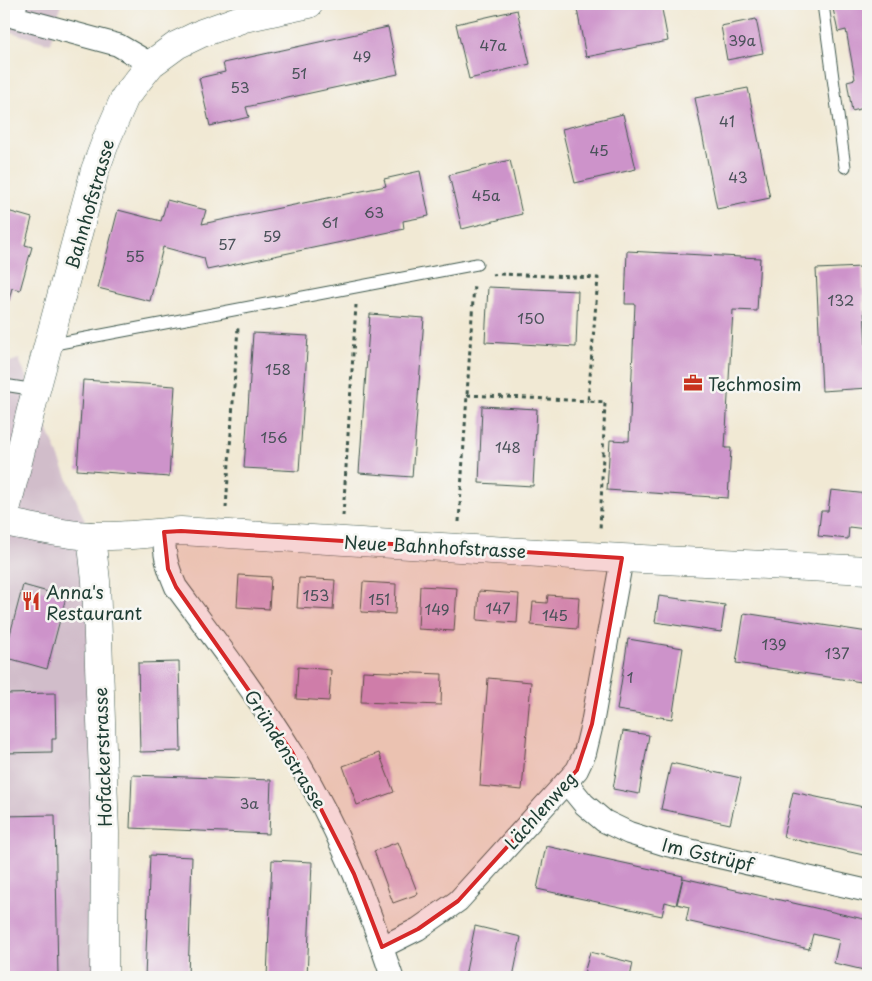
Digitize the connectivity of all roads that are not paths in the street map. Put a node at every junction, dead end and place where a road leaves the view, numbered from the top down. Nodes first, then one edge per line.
1 (309, 4) edge
2 (822, 4) edge
3 (11, 12) edge
4 (151, 64) junction
5 (845, 167) dead end
6 (477, 264) dead end
7 (49, 345) junction
8 (4, 385) edge
9 (36, 390) junction
10 (4, 518) edge
11 (4, 522) edge
12 (164, 532) junction
13 (91, 536) junction
14 (610, 557) junction
15 (868, 570) edge
16 (566, 782) junction
17 (868, 891) edge
18 (382, 947) junction
19 (104, 977) edge
20 (392, 977) edge

1 - 4 street, Bahnhofstrasse
2 - 5 lane
3 - 4 street
4 - 7 street, Bahnhofstrasse
6 - 7 lane
7 - 9 street, Bahnhofstrasse
8 - 9 lane
9 - 10 street, Bahnhofstrasse
11 - 13 street, Neue Bahnhofstrasse
12 - 13 street, Neue Bahnhofstrasse
12 - 14 street, Neue Bahnhofstrasse
12 - 18 street, Gründenstrasse
13 - 19 street, Hofackerstrasse
14 - 15 street, Neue Bahnhofstrasse
14 - 16 street, Lächlenweg
16 - 17 street, Im Gstrüpf
16 - 18 street, Lächlenweg
18 - 20 street, Gründenstrasse

